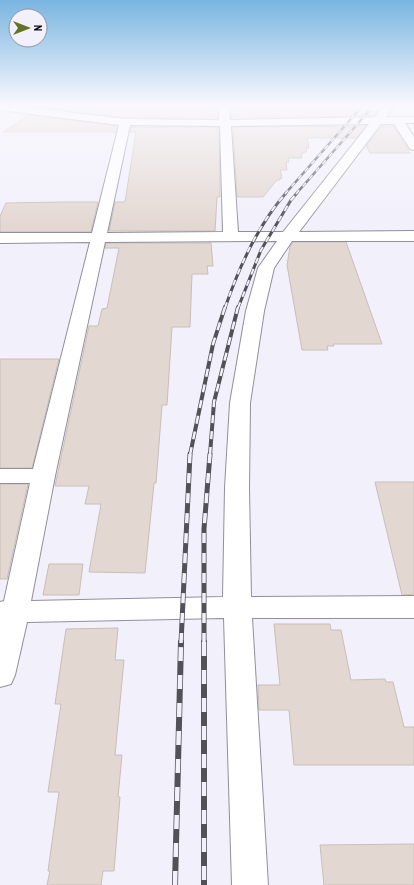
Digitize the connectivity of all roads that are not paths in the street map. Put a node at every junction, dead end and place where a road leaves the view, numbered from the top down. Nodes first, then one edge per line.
1 (119, 145) edge
2 (226, 145) edge
3 (364, 145) edge
4 (288, 236) junction
5 (414, 236) edge
6 (0, 238) edge
7 (97, 238) junction
8 (231, 238) junction
9 (0, 476) edge
10 (43, 476) junction
11 (414, 606) edge
12 (237, 607) junction
13 (7, 612) edge
14 (0, 676) edge
15 (250, 885) edge

1 - 7 street
2 - 8 street
3 - 4 street
4 - 5 street
4 - 8 street
4 - 12 street
6 - 7 street
7 - 8 street
7 - 10 street
9 - 10 street
10 - 13 street
11 - 12 street
12 - 13 street
12 - 15 street
13 - 14 street

